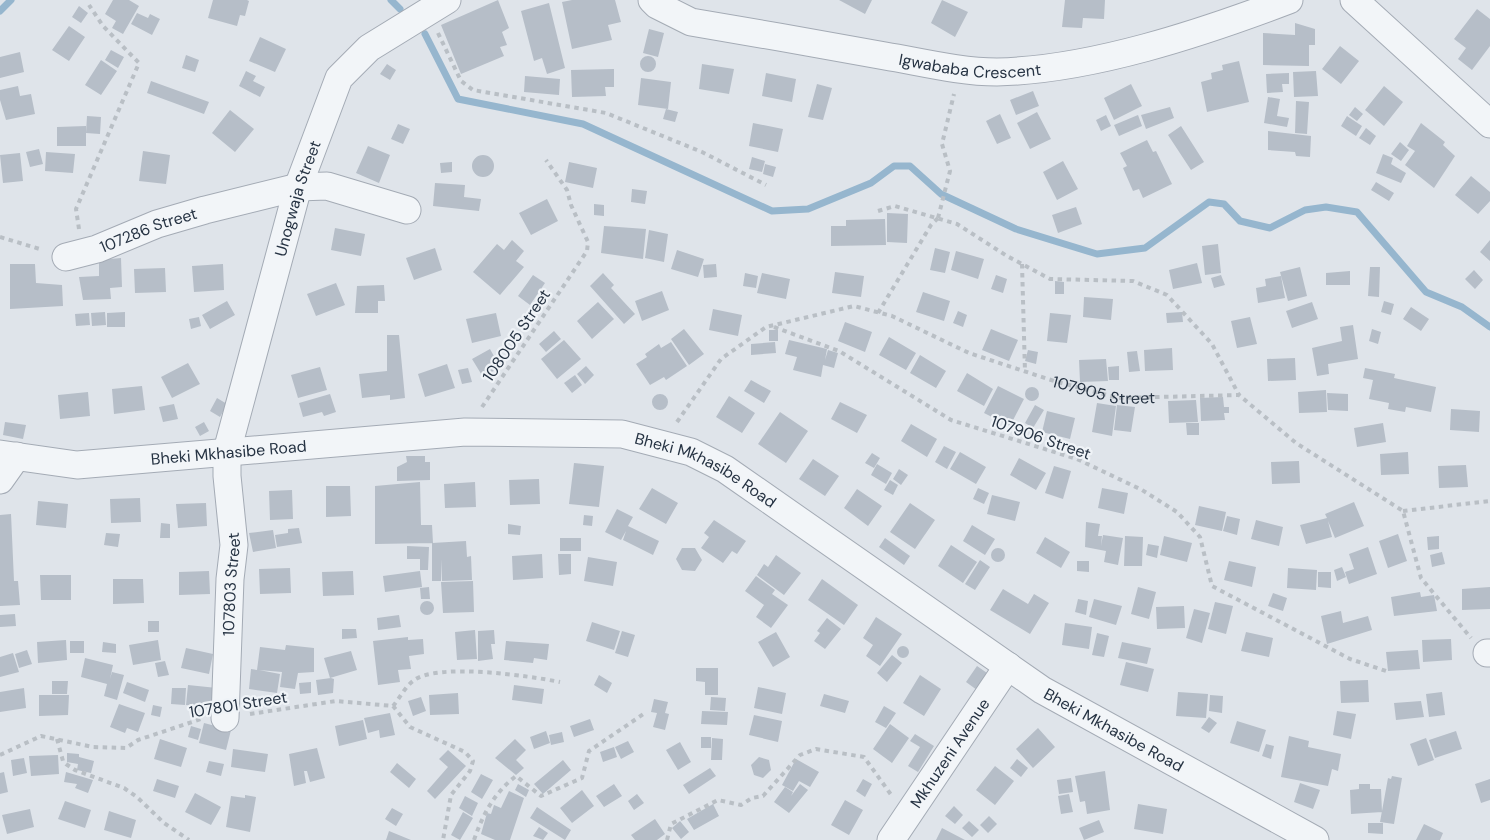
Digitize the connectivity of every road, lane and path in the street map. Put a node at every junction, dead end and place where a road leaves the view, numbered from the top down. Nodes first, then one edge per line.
1 (652, 0) edge
2 (1288, 0) edge
3 (1354, 0) edge
4 (89, 5) dead end
5 (438, 5) edge
6 (957, 68) junction
7 (1490, 124) edge
8 (546, 160) dead end
9 (766, 185) dead end
10 (298, 187) junction
11 (407, 210) dead end
12 (879, 211) dead end
13 (938, 218) junction
14 (0, 237) edge
15 (74, 255) junction
16 (1022, 264) junction
17 (879, 313) junction
18 (774, 327) junction
19 (1025, 372) junction
20 (1239, 395) junction
21 (465, 432) junction
22 (663, 443) junction
23 (227, 451) junction
24 (9, 455) edge
25 (0, 480) edge
26 (1490, 501) edge
27 (1403, 511) junction
28 (1489, 653) edge
29 (1008, 666) junction
30 (1389, 672) dead end
31 (560, 682) dead end
32 (393, 706) junction
33 (645, 713) dead end
34 (225, 718) junction
35 (57, 739) junction
36 (0, 755) edge
37 (905, 817) junction
38 (1312, 839) edge
39 (189, 840) edge
40 (443, 840) edge
41 (474, 840) edge
42 (667, 840) edge
43 (891, 840) edge

1 - 6 street, Igwababa Crescent
2 - 6 street, Igwababa Crescent
3 - 7 street
4 - 15 path
5 - 9 path
5 - 10 street, Unogwaja Street
6 - 13 path
8 - 21 path, 108005 Street
10 - 11 street, 107286 Street
10 - 15 street, 107286 Street
10 - 23 street, Unogwaja Street
12 - 13 path
13 - 16 path
13 - 17 path
14 - 15 path
16 - 19 path
16 - 20 path
17 - 18 path, 107905 Street
17 - 19 path, 107905 Street
18 - 22 path, 107905 Street
18 - 30 path, 107906 Street
19 - 20 path, 107905 Street
20 - 27 path
21 - 22 street, Bheki Mkhasibe Road
21 - 23 street, Bheki Mkhasibe Road
22 - 29 street, Bheki Mkhasibe Road
23 - 24 street, Bheki Mkhasibe Road
23 - 34 street, 107803 Street
24 - 25 street
26 - 27 path
27 - 28 path
29 - 37 street, Mkhuzeni Avenue
29 - 38 street, Bheki Mkhasibe Road
31 - 32 path
32 - 34 path, 107801 Street
32 - 40 path
33 - 41 path
34 - 35 path, 107801 Street
35 - 36 path, 107801 Street
35 - 39 path
37 - 42 path
37 - 43 street, Mkhuzeni Avenue

